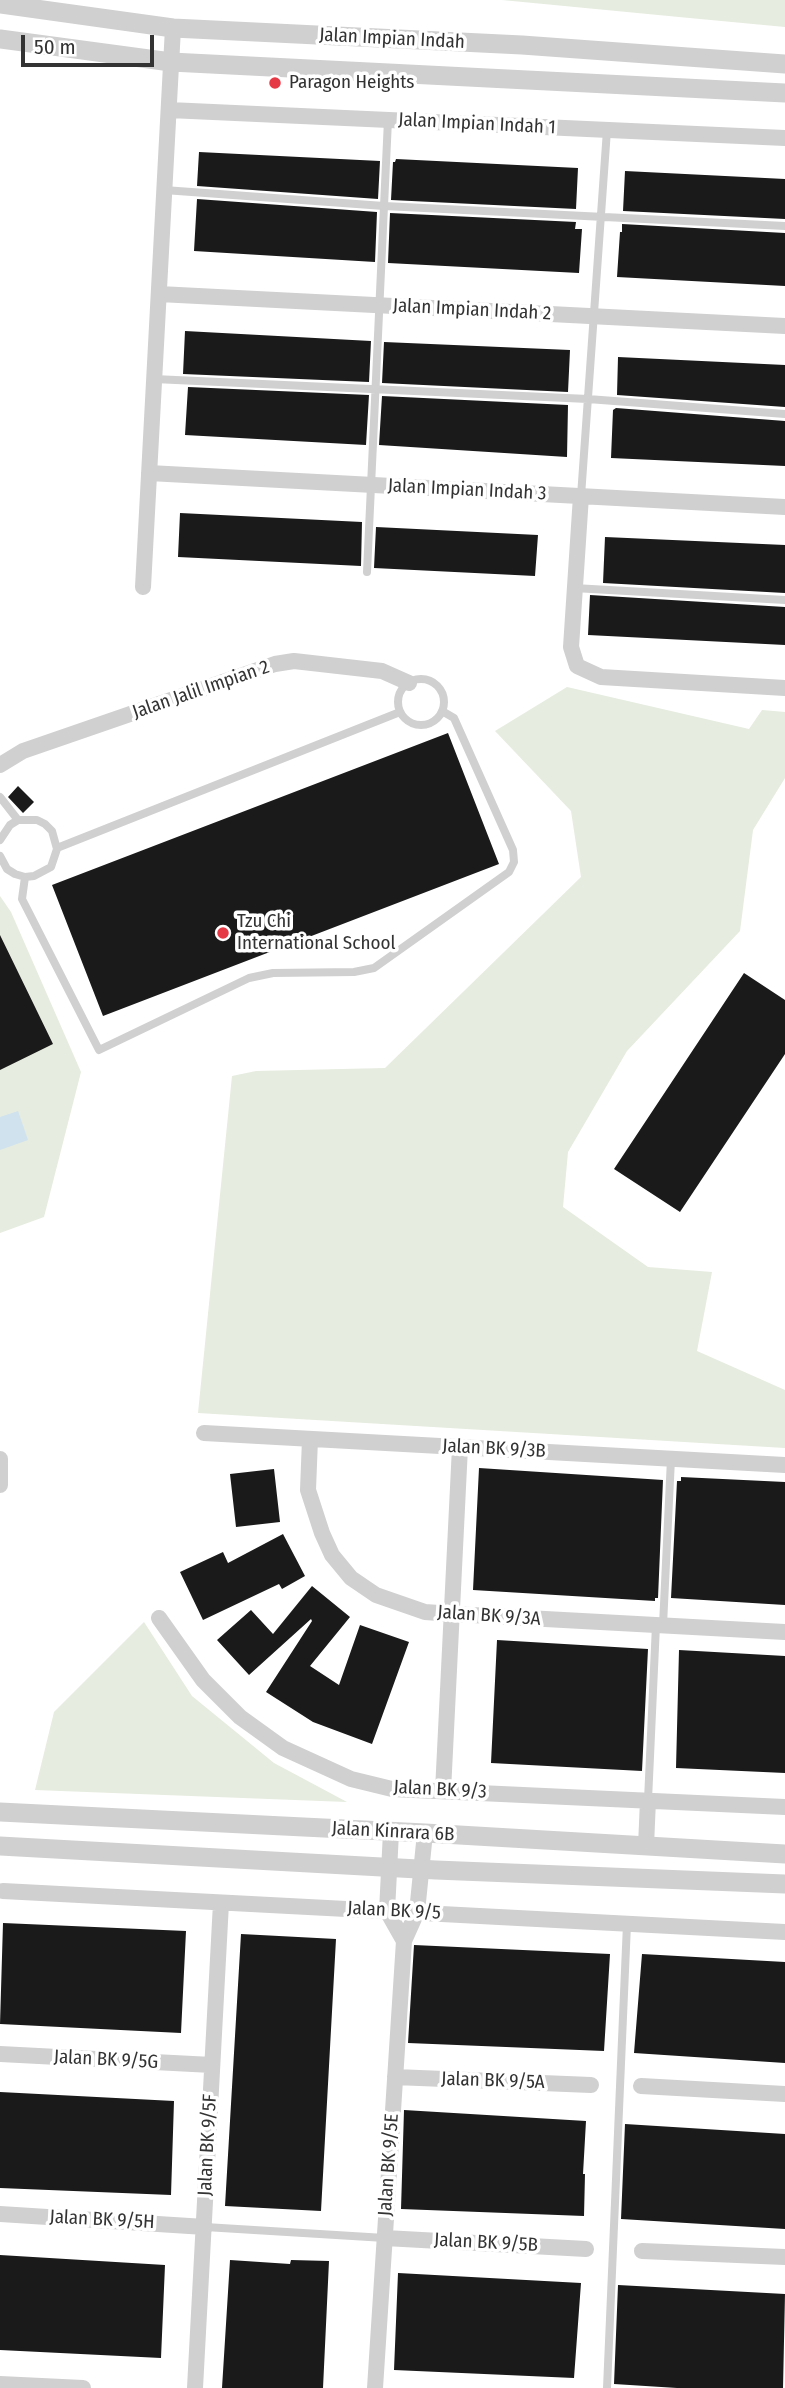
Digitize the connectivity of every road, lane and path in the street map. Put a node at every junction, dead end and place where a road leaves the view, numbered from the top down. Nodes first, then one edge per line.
1 (0, 5) edge
2 (173, 28) junction
3 (0, 39) edge
4 (171, 62) junction
5 (785, 64) edge
6 (785, 93) edge
7 (169, 110) junction
8 (388, 120) junction
9 (607, 130) junction
10 (785, 138) edge
11 (164, 190) junction
12 (384, 206) junction
13 (601, 216) junction
14 (785, 226) edge
15 (159, 294) junction
16 (379, 305) junction
17 (594, 316) junction
18 (785, 326) edge
19 (154, 379) junction
20 (375, 389) junction
21 (588, 398) junction
22 (785, 414) edge
23 (149, 473) junction
24 (371, 485) junction
25 (581, 496) junction
26 (785, 507) edge
27 (367, 572) dead end
28 (143, 587) dead end
29 (574, 588) junction
30 (785, 600) edge
31 (409, 683) junction
32 (785, 688) edge
33 (442, 711) junction
34 (400, 712) junction
35 (0, 765) edge
36 (0, 797) edge
37 (18, 820) junction
38 (0, 839) edge
39 (57, 848) junction
40 (0, 856) edge
41 (24, 877) junction
42 (204, 1433) dead end
43 (310, 1439) junction
44 (460, 1447) junction
45 (0, 1459) edge
46 (671, 1459) junction
47 (785, 1465) edge
48 (0, 1485) edge
49 (453, 1614) junction
50 (159, 1618) dead end
51 (660, 1625) junction
52 (785, 1632) edge
53 (443, 1791) junction
54 (0, 1798) edge
55 (648, 1800) junction
56 (785, 1807) edge
57 (0, 1812) edge
58 (23, 1813) junction
59 (391, 1832) junction
60 (425, 1833) junction
61 (0, 1846) edge
62 (646, 1846) junction
63 (785, 1854) edge
64 (388, 1867) junction
65 (422, 1869) junction
66 (785, 1884) edge
67 (3, 1891) dead end
68 (220, 1903) junction
69 (387, 1911) junction
70 (417, 1912) junction
71 (627, 1924) junction
72 (785, 1932) edge
73 (404, 1941) junction
74 (0, 2054) edge
75 (212, 2065) junction
76 (395, 2077) junction
77 (591, 2085) dead end
78 (641, 2086) dead end
79 (785, 2094) edge
80 (0, 2214) edge
81 (205, 2227) junction
82 (385, 2238) junction
83 (586, 2249) dead end
84 (642, 2251) dead end
85 (785, 2257) edge
86 (0, 2384) edge
87 (83, 2388) edge
88 (195, 2388) edge
89 (375, 2388) edge
90 (607, 2388) edge

1 - 2 street, Jalan Impian Indah
2 - 4 street
2 - 5 street, Jalan Impian Indah
3 - 4 street, Jalan Impian Indah
4 - 6 street, Jalan Impian Indah
4 - 7 street
7 - 8 street, Jalan Impian Indah 1
7 - 11 street
8 - 9 street, Jalan Impian Indah 1
8 - 12 lane
9 - 10 street, Jalan Impian Indah 1
9 - 13 lane
11 - 12 lane
11 - 15 street
12 - 13 lane
12 - 16 lane
13 - 14 lane
13 - 17 lane
15 - 16 street, Jalan Impian Indah 2
15 - 19 street
16 - 17 street, Jalan Impian Indah 2
16 - 20 lane
17 - 18 street, Jalan Impian Indah 2
17 - 21 lane
19 - 20 lane
19 - 23 street
20 - 21 lane
20 - 24 lane
21 - 22 lane
21 - 25 lane
23 - 24 street, Jalan Impian Indah 3
23 - 28 street
24 - 25 street, Jalan Impian Indah 3
24 - 27 lane
25 - 26 street, Jalan Impian Indah 3
25 - 29 street
29 - 30 lane
29 - 32 street
31 - 33 lane
31 - 34 lane
31 - 35 street, Jalan Jalil Impian 2
33 - 34 lane
33 - 41 lane
34 - 39 lane
36 - 37 lane
37 - 38 lane
37 - 39 lane
39 - 41 lane
40 - 41 lane
42 - 43 street, Jalan BK 9/3B
43 - 44 street, Jalan BK 9/3B
43 - 49 street, Jalan BK 9/3A
44 - 46 street, Jalan BK 9/3B
44 - 49 street
45 - 48 street
46 - 47 street, Jalan BK 9/3B
46 - 51 lane
49 - 51 street, Jalan BK 9/3A
49 - 53 street
50 - 53 street, Jalan BK 9/3
51 - 52 street, Jalan BK 9/3A
51 - 55 lane
53 - 55 street, Jalan BK 9/3
54 - 58 street
55 - 56 street, Jalan BK 9/3
55 - 62 street
57 - 58 street, Jalan Kinrara 6B
58 - 59 street, Jalan Kinrara 6B
59 - 60 street, Jalan Kinrara 6B
59 - 64 street
60 - 62 street, Jalan Kinrara 6B
60 - 65 street, Jalan BK 9/5E
61 - 64 street, Jalan Kinrara 6B
62 - 63 street, Jalan Kinrara 6B
64 - 65 street, Jalan Kinrara 6B
64 - 69 street
65 - 66 street, Jalan Kinrara 6B
65 - 70 street, Jalan BK 9/5E
67 - 68 street, Jalan BK 9/5
68 - 69 street, Jalan BK 9/5
68 - 75 street, Jalan BK 9/5F
69 - 70 street, Jalan BK 9/5
69 - 73 street
70 - 71 street, Jalan BK 9/5
70 - 73 street, Jalan BK 9/5E
71 - 72 street, Jalan BK 9/5
71 - 90 lane
73 - 76 street, Jalan BK 9/5E
74 - 75 street, Jalan BK 9/5G
75 - 81 street, Jalan BK 9/5F
76 - 77 street, Jalan BK 9/5A
76 - 82 street, Jalan BK 9/5E
78 - 79 street
80 - 81 street, Jalan BK 9/5H
81 - 82 lane
81 - 88 street, Jalan BK 9/5F
82 - 83 street, Jalan BK 9/5B
82 - 89 street, Jalan BK 9/5E
84 - 85 street
86 - 87 street

